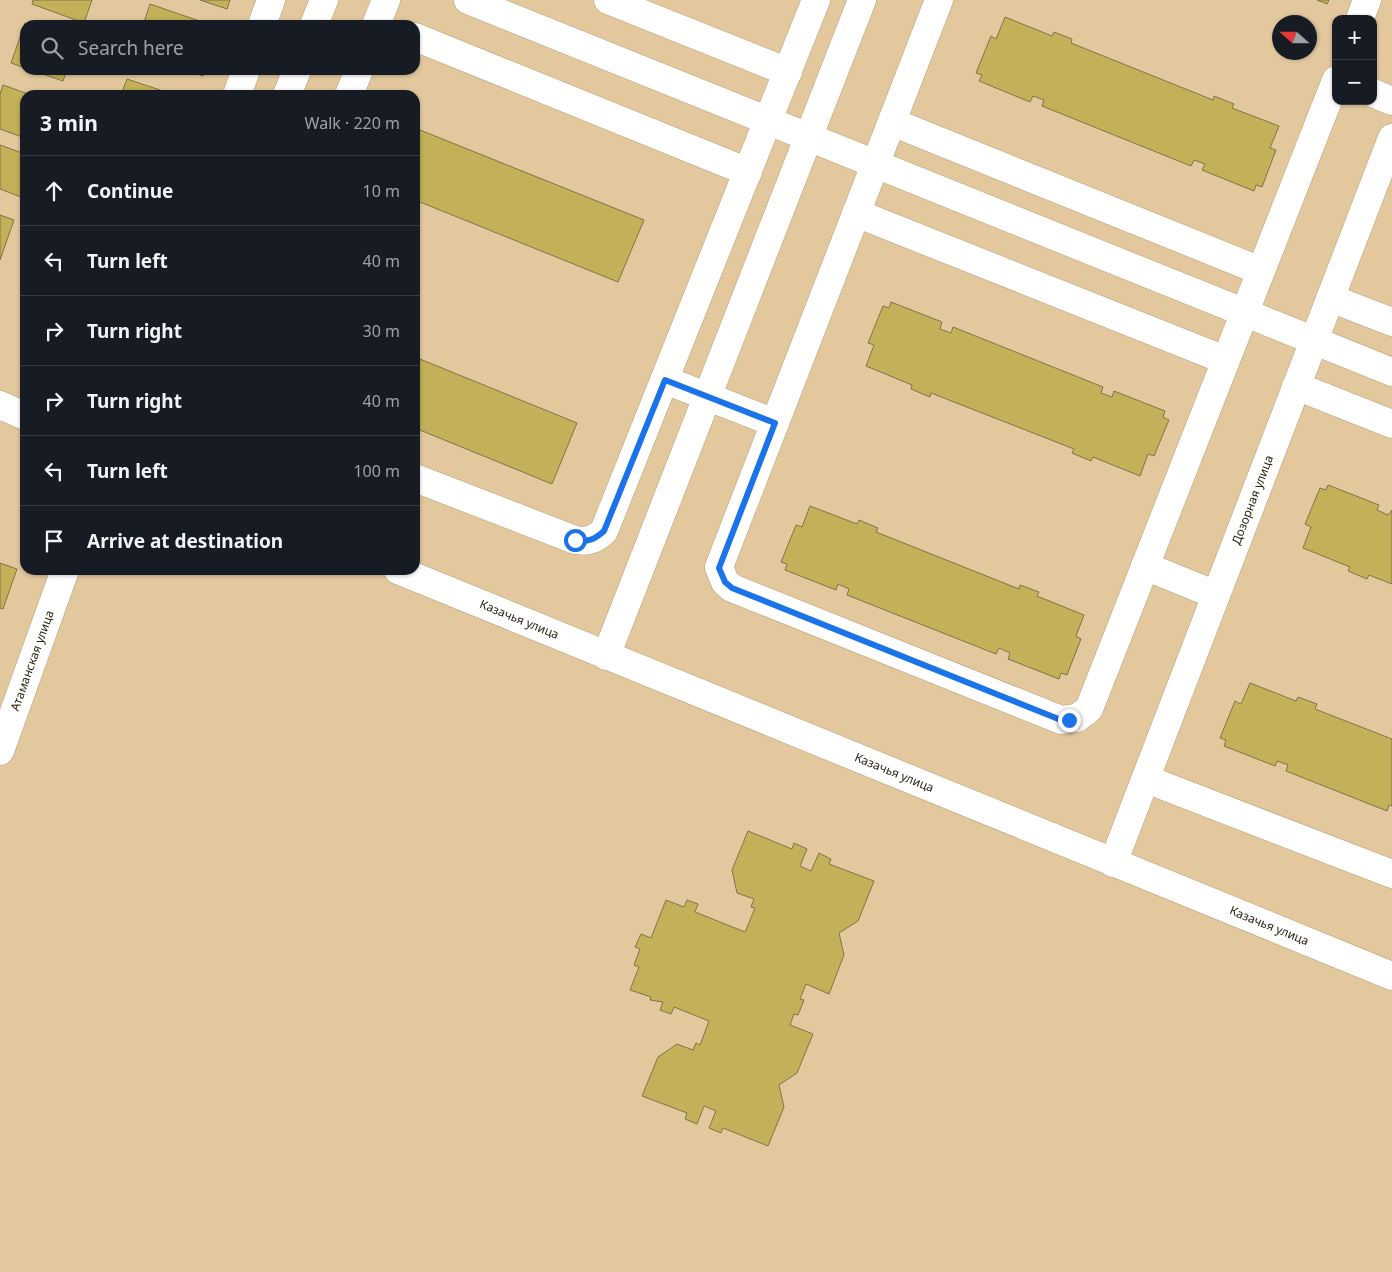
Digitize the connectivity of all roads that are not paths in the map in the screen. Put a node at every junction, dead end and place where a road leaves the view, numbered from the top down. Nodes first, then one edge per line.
1 (271, 0) edge
2 (324, 0) edge
3 (468, 0) edge
4 (608, 0) edge
5 (816, 0) edge
6 (862, 0) edge
7 (939, 0) edge
8 (1367, 0) edge
9 (1361, 15) edge
10 (264, 20) edge
11 (316, 20) edge
12 (420, 39) edge
13 (788, 72) junction
14 (244, 75) edge
15 (295, 75) edge
16 (357, 75) edge
17 (239, 90) edge
18 (289, 90) edge
19 (351, 90) edge
20 (1332, 90) edge
21 (1377, 95) edge
22 (1392, 101) edge
23 (769, 121) junction
24 (892, 122) junction
25 (1392, 138) edge
26 (748, 172) junction
27 (856, 213) junction
28 (1261, 271) junction
29 (1330, 298) junction
30 (1244, 313) junction
31 (1392, 322) edge
32 (1313, 341) junction
33 (1225, 360) junction
34 (1392, 372) edge
35 (665, 380) junction
36 (1296, 386) junction
37 (707, 397) junction
38 (0, 405) edge
39 (20, 414) edge
40 (775, 423) junction
41 (1392, 424) edge
42 (420, 480) edge
43 (1144, 566) junction
44 (63, 575) edge
45 (410, 575) edge
46 (1216, 595) junction
47 (606, 656) junction
48 (0, 751) edge
49 (1146, 779) junction
50 (1114, 863) junction
51 (1392, 874) edge
52 (1392, 976) edge

1 - 10 street
2 - 11 street
3 - 23 street
4 - 13 street
5 - 13 street
6 - 37 street
7 - 24 street
8 - 9 street
12 - 26 street
13 - 23 street
14 - 17 street
15 - 18 street
16 - 19 street
20 - 28 street
21 - 22 street
23 - 26 street
23 - 30 street
24 - 27 street
24 - 28 street
25 - 29 street, Дозорная улица
26 - 35 street
27 - 33 street
27 - 40 street
28 - 30 street
29 - 31 street
29 - 32 street, Дозорная улица
30 - 32 street
30 - 33 street
32 - 34 street
32 - 36 street, Дозорная улица
33 - 43 street
35 - 37 street
35 - 42 street
36 - 41 street
36 - 46 street, Дозорная улица
37 - 40 street
37 - 47 street
38 - 39 street
40 - 43 street
43 - 46 street
44 - 48 street, Атаманская улица
45 - 47 street, Казачья улица
46 - 49 street, Дозорная улица
47 - 50 street, Казачья улица
49 - 50 street, Дозорная улица
49 - 51 street
50 - 52 street, Казачья улица

